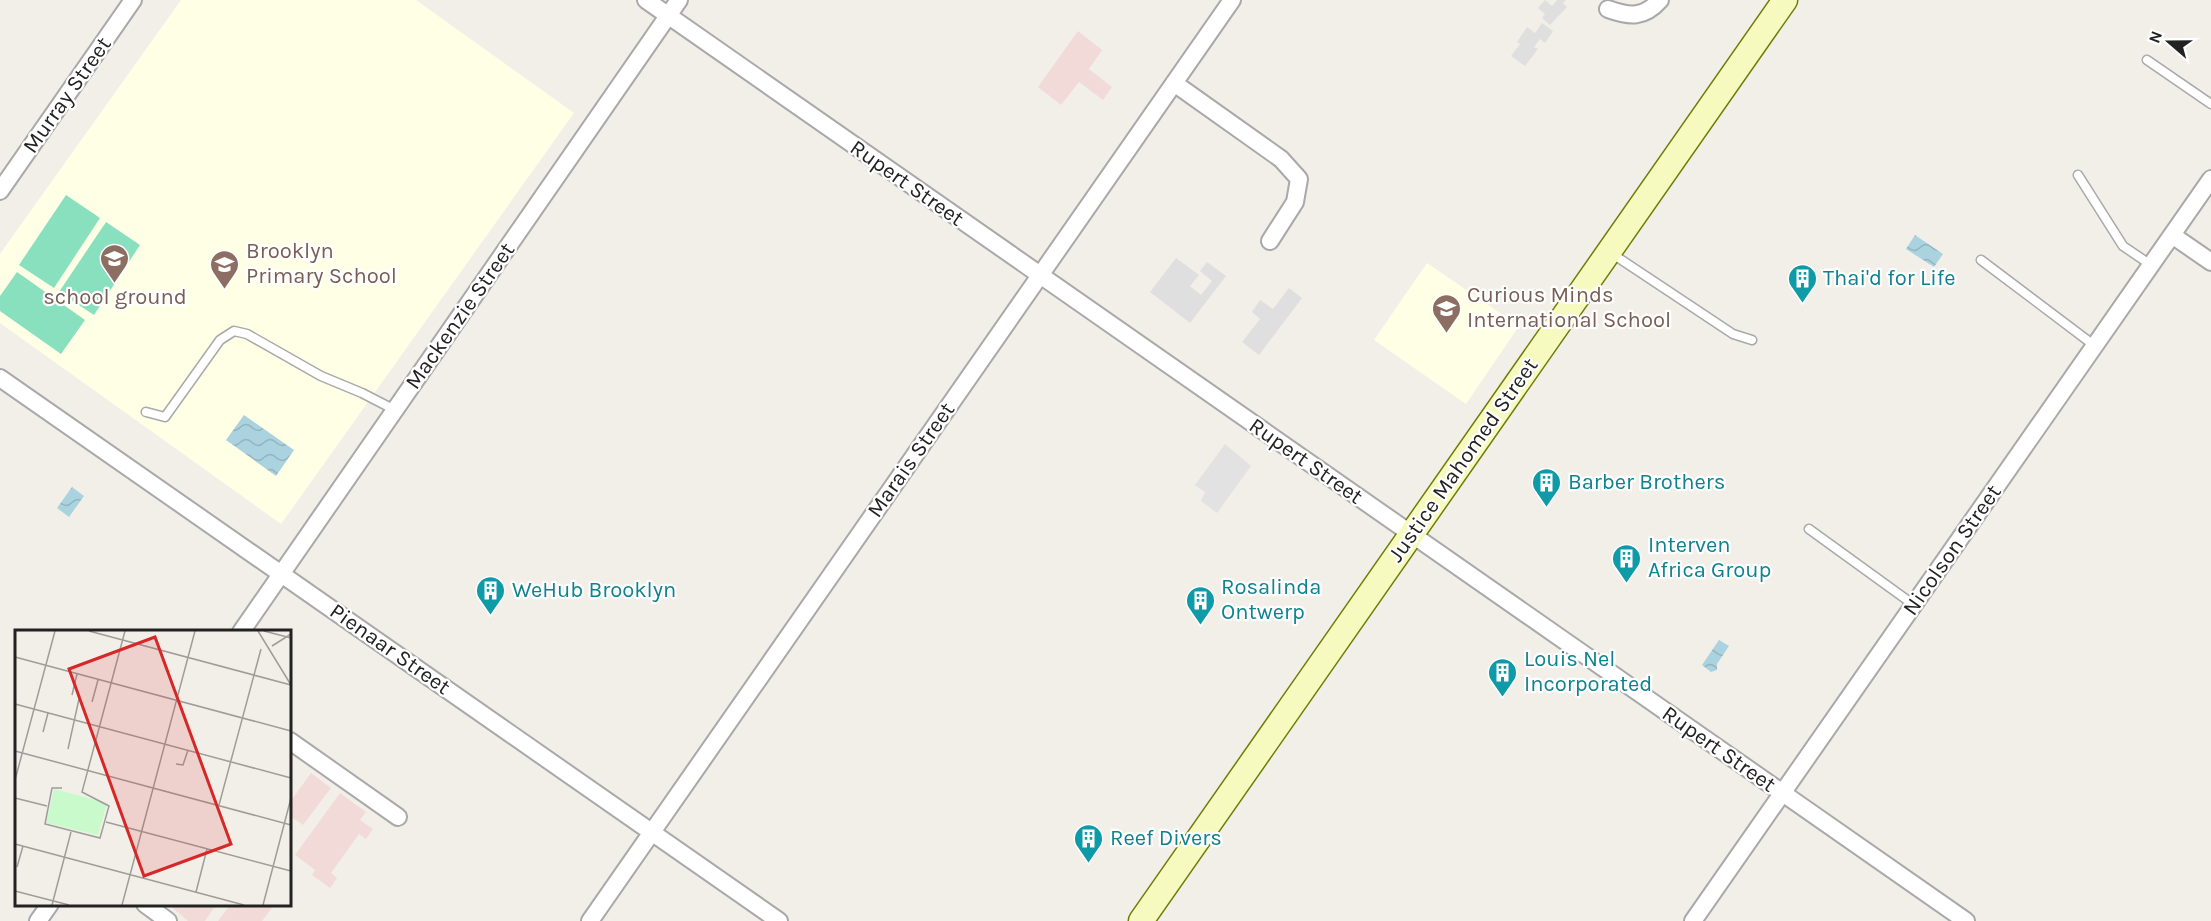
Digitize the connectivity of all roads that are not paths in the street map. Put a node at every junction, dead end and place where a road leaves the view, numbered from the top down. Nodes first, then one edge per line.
1 (133, 0) edge
2 (646, 0) edge
3 (680, 0) edge
4 (1232, 0) edge
5 (1660, 0) edge
6 (1785, 0) edge
7 (1608, 9) dead end
8 (668, 16) junction
9 (2147, 60) dead end
10 (1174, 83) junction
11 (2211, 105) edge
12 (2078, 175) dead end
13 (2211, 179) edge
14 (0, 191) edge
15 (2172, 235) junction
16 (1270, 241) dead end
17 (1609, 251) junction
18 (1981, 260) dead end
19 (2211, 262) edge
20 (2151, 266) junction
21 (1039, 274) junction
22 (1752, 340) dead end
23 (2095, 346) junction
24 (0, 378) edge
25 (395, 410) junction
26 (146, 412) dead end
27 (1809, 529) dead end
28 (1411, 534) junction
29 (281, 574) junction
30 (1914, 604) junction
31 (242, 630) edge
32 (291, 742) edge
33 (1783, 793) junction
34 (398, 817) dead end
35 (652, 832) junction
36 (49, 906) edge
37 (148, 906) edge
38 (38, 921) edge
39 (168, 921) edge
40 (590, 921) edge
41 (779, 921) edge
42 (1142, 921) edge
43 (1693, 921) edge
44 (1966, 921) edge

1 - 14 street, Murray Street
2 - 8 street, Rupert Street
3 - 8 street, Mackenzie Street
4 - 10 street, Marais Street
5 - 7 street
6 - 17 main road, Justice Mahomed Street
8 - 21 street, Rupert Street
8 - 25 street, Mackenzie Street
9 - 11 lane
10 - 16 street
10 - 21 street, Marais Street
12 - 20 lane
13 - 15 street, Nicolson Street
15 - 19 street
15 - 20 street, Nicolson Street
17 - 22 lane
17 - 28 main road, Justice Mahomed Street
18 - 23 lane
20 - 23 street, Nicolson Street
21 - 28 street, Rupert Street
21 - 35 street, Marais Street
23 - 30 street, Nicolson Street
24 - 29 street, Pienaar Street
25 - 26 lane
25 - 29 street, Mackenzie Street
27 - 30 lane
28 - 33 street, Rupert Street
28 - 42 main road, Justice Mahomed Street
29 - 31 street, Mackenzie Street
29 - 35 street, Pienaar Street
30 - 33 street, Nicolson Street
32 - 34 street
33 - 43 street, Nicolson Street
33 - 44 street, Rupert Street
35 - 40 street, Marais Street
35 - 41 street, Pienaar Street
36 - 38 street
37 - 39 street

